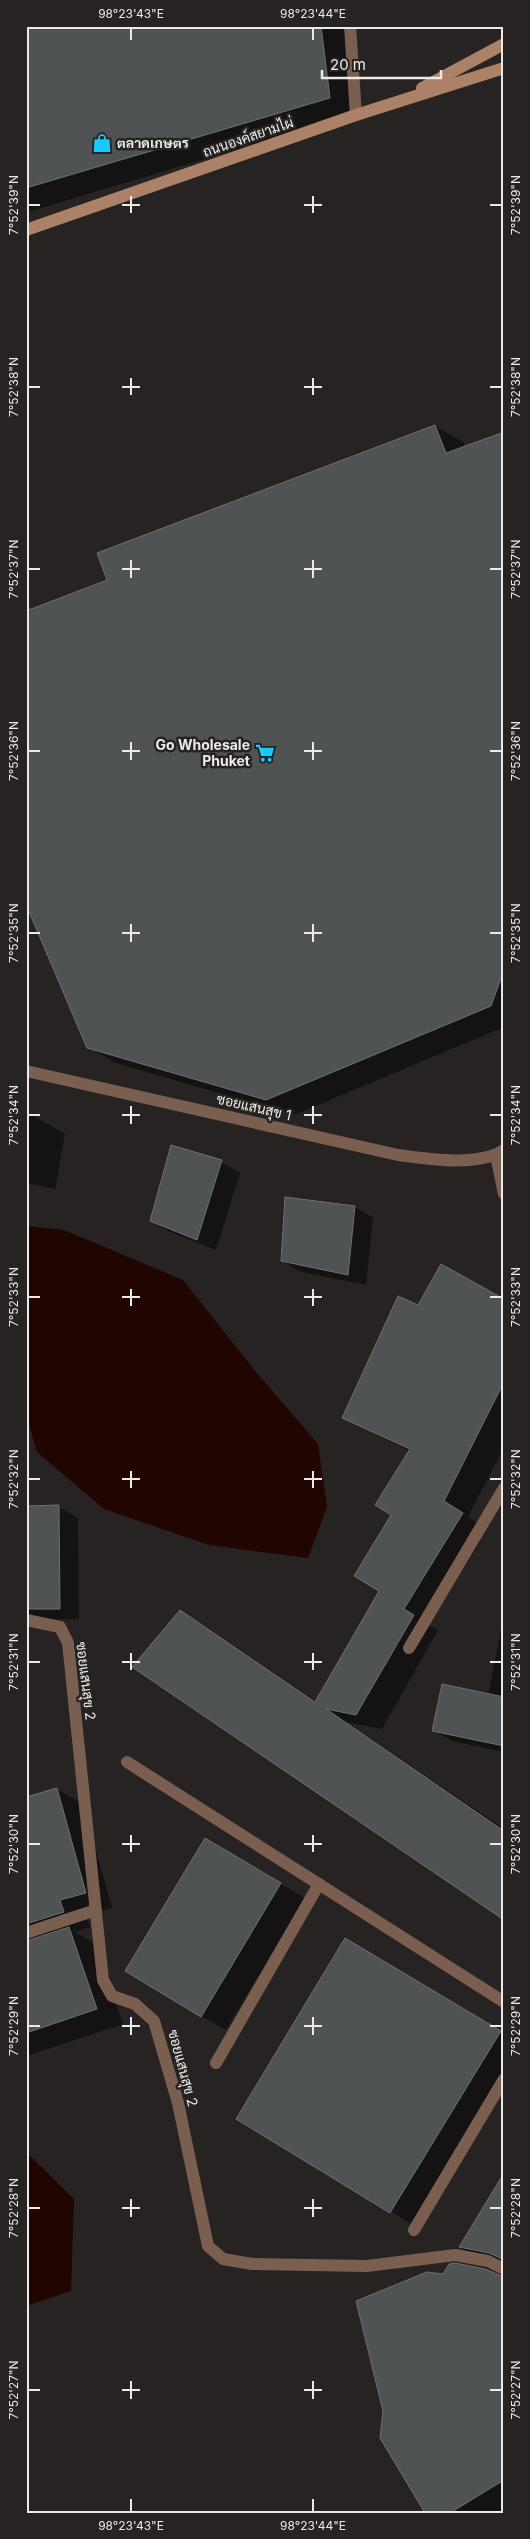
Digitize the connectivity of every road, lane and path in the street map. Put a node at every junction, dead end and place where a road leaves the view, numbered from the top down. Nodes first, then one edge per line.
1 (350, 26) edge
2 (504, 44) edge
3 (504, 68) edge
4 (396, 102) junction
5 (356, 115) junction
6 (26, 230) edge
7 (26, 1071) edge
8 (500, 1153) edge
9 (504, 1194) edge
10 (504, 1488) edge
11 (26, 1620) edge
12 (409, 1648) dead end
13 (127, 1762) dead end
14 (319, 1884) junction
15 (96, 1910) junction
16 (26, 1933) edge
17 (504, 2002) edge
18 (216, 2063) dead end
19 (504, 2079) edge
20 (414, 2230) dead end
21 (504, 2269) edge

1 - 5 street
2 - 4 street, ถนนองค์สยามไผ่
3 - 4 street, ถนนองค์สยามไผ่
4 - 5 street, ถนนองค์สยามไผ่
5 - 6 street, ถนนองค์สยามไผ่
7 - 8 street, ซอยแสนสุข 1
8 - 9 street
10 - 12 street
11 - 15 street, ซอยแสนสุข 2
13 - 14 street
14 - 17 street
14 - 18 street
15 - 16 street
15 - 21 street, ซอยแสนสุข 2
19 - 20 street

